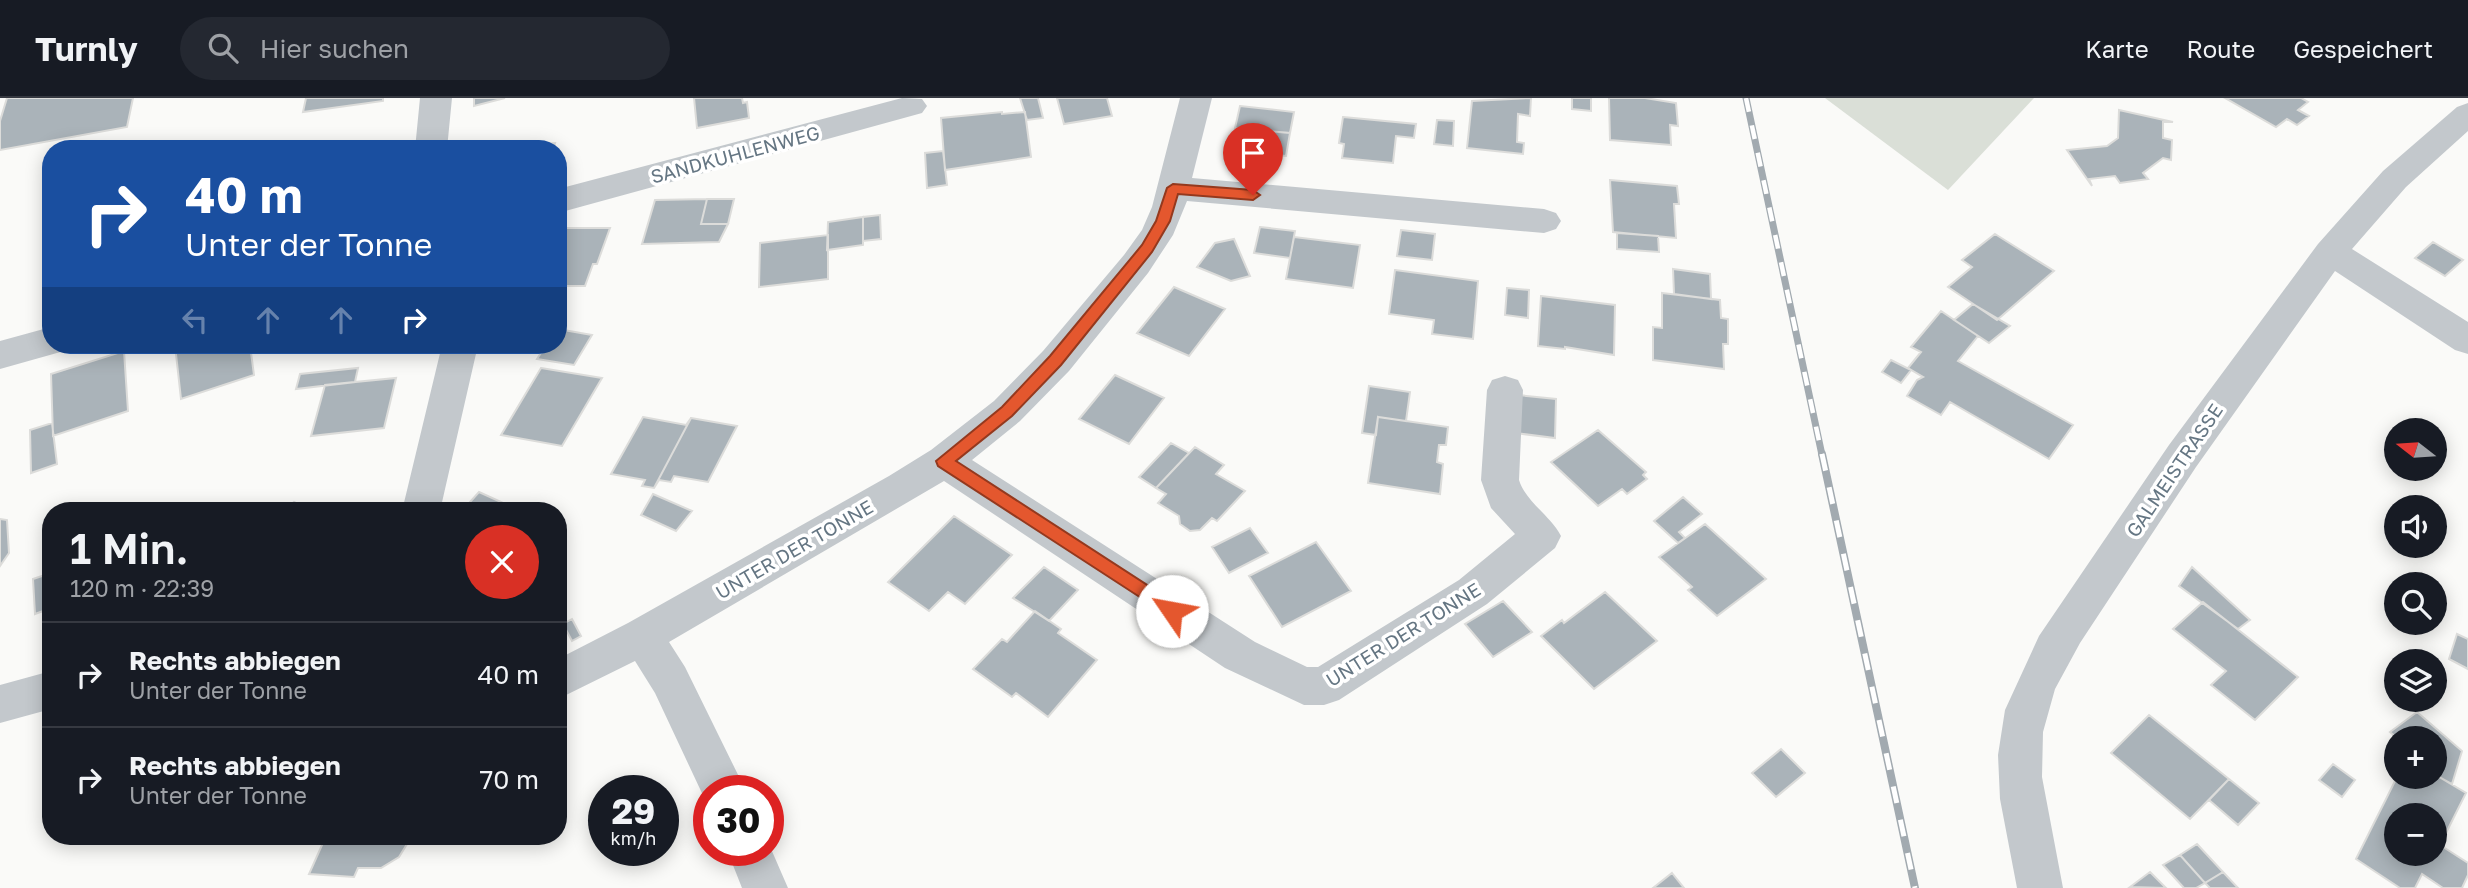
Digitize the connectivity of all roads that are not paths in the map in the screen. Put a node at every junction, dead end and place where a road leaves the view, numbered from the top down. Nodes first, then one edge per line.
1 (436, 98) edge
2 (1196, 98) edge
3 (911, 106) dead end
4 (2468, 114) edge
5 (432, 140) edge
6 (1173, 188) junction
7 (567, 199) edge
8 (1544, 221) dead end
9 (2331, 252) junction
10 (2468, 340) edge
11 (42, 343) edge
12 (458, 354) edge
13 (0, 355) edge
14 (1505, 390) dead end
15 (944, 461) junction
16 (423, 502) edge
17 (643, 636) junction
18 (567, 675) edge
19 (42, 692) edge
20 (0, 704) edge
21 (716, 775) edge
22 (756, 866) edge
23 (765, 888) edge
24 (2040, 888) edge

1 - 5 street
2 - 6 street, UNTER DER TONNE
3 - 7 street, SANDKUHLENWEG
4 - 9 street, GALMEISTRASSE
6 - 8 street
6 - 15 street, UNTER DER TONNE
9 - 10 street
9 - 24 street, GALMEISTRASSE
11 - 13 street
12 - 16 street
14 - 15 street, UNTER DER TONNE
15 - 17 street, UNTER DER TONNE
17 - 18 street, UNTER DER TONNE
17 - 21 street
19 - 20 street
22 - 23 street

